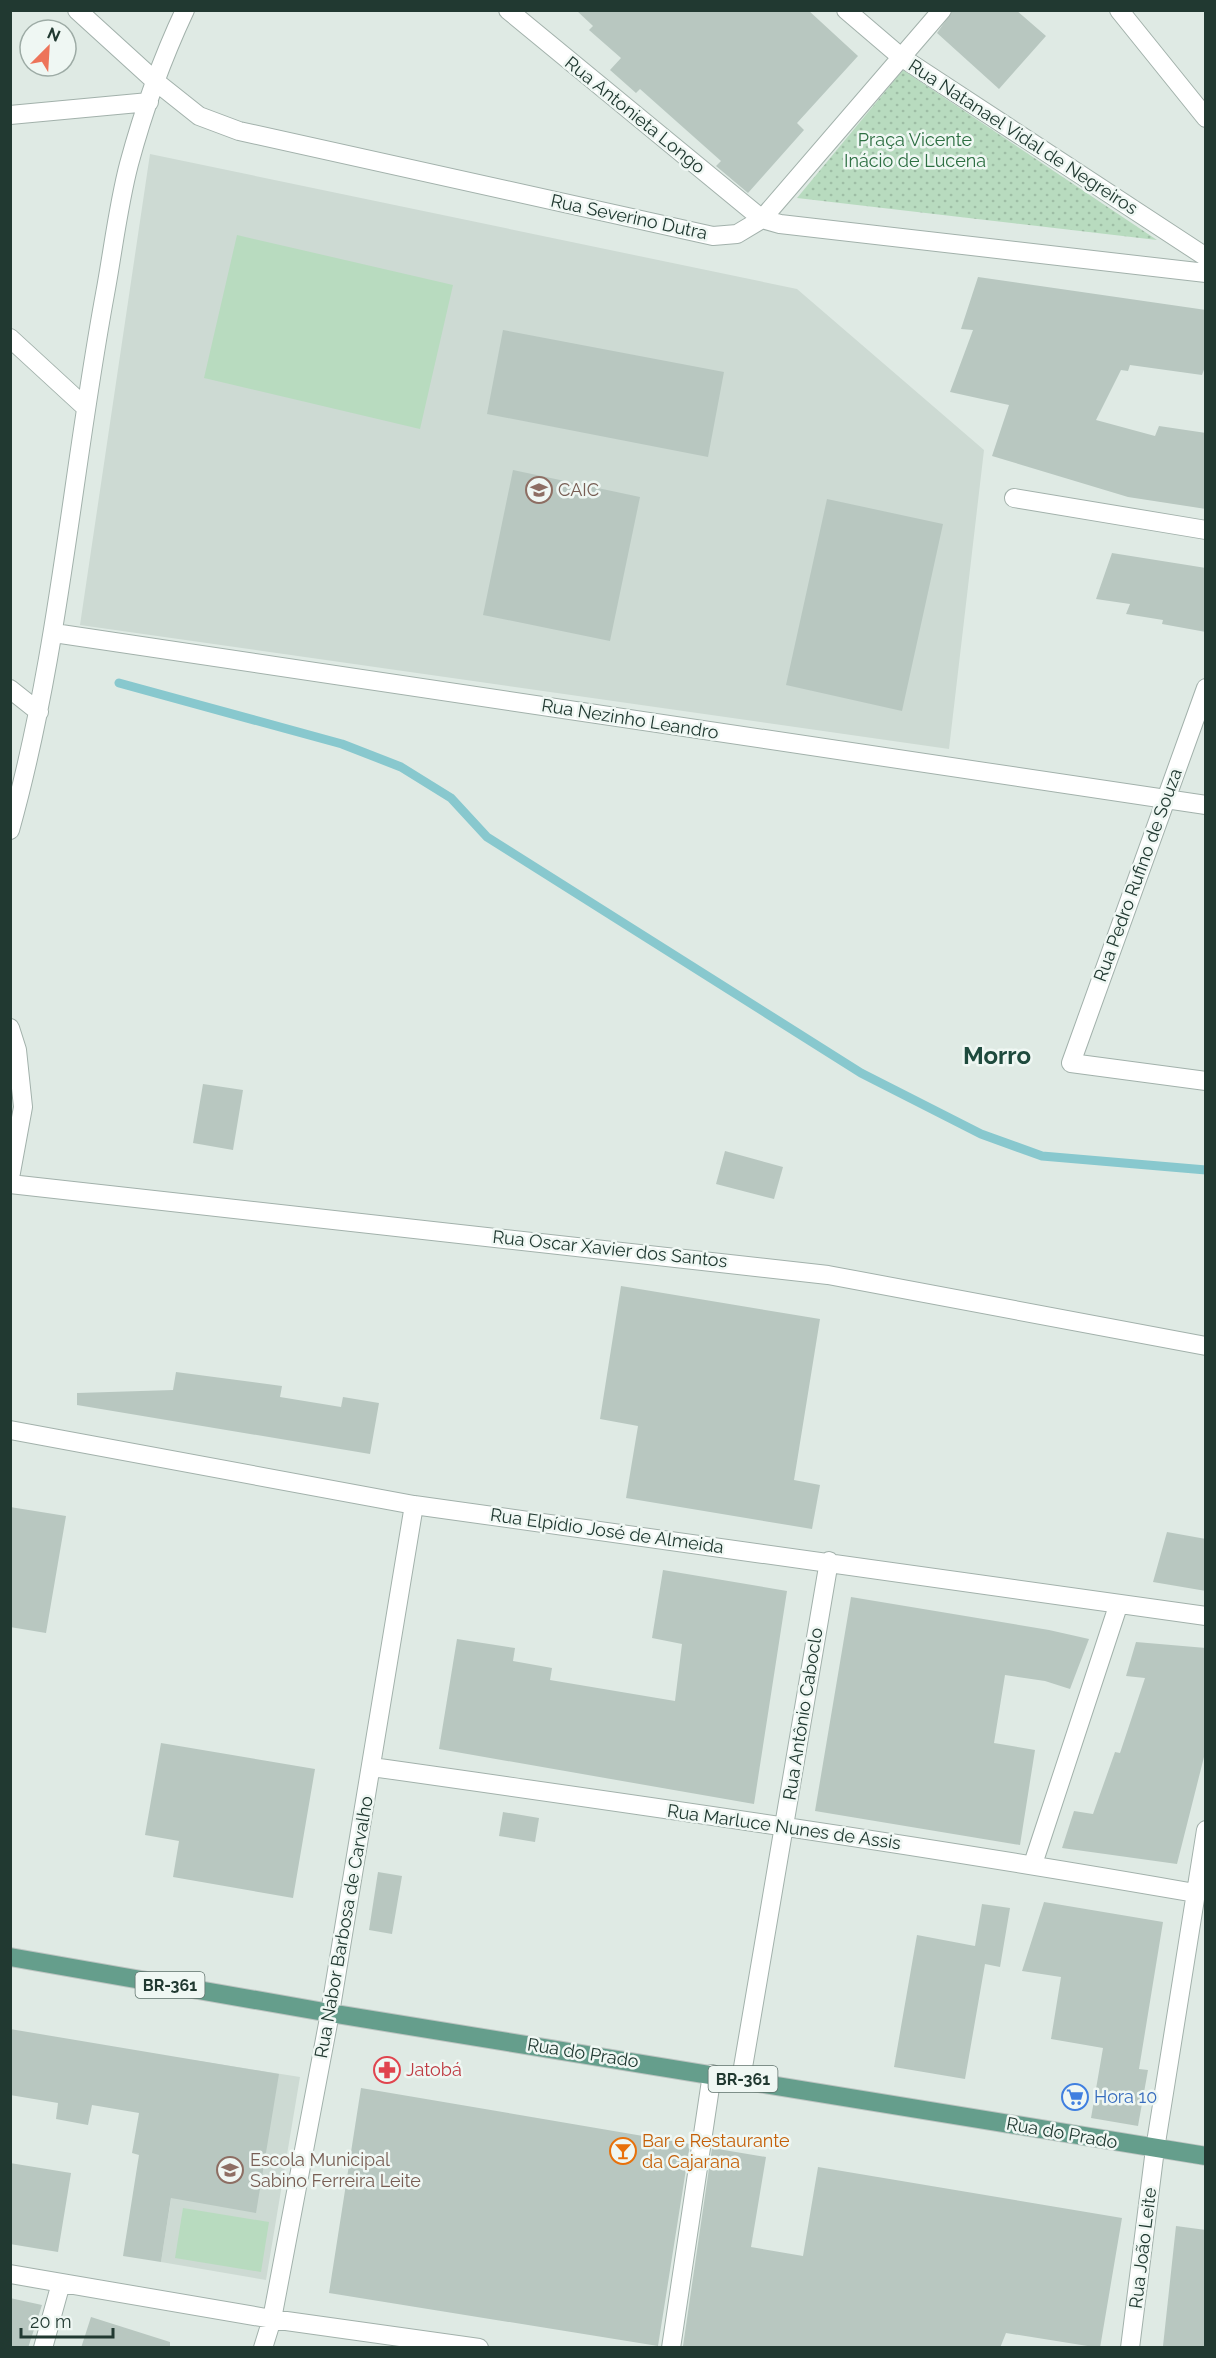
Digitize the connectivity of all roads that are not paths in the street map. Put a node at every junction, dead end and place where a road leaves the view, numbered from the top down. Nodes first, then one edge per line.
1 (77, 10) edge
2 (185, 10) edge
3 (508, 10) edge
4 (846, 10) edge
5 (942, 10) edge
6 (1119, 10) edge
7 (901, 57) junction
8 (155, 81) junction
9 (149, 102) junction
10 (10, 115) edge
11 (1206, 118) edge
12 (762, 219) junction
13 (1206, 257) edge
14 (1206, 273) edge
15 (10, 338) edge
16 (84, 406) junction
17 (1014, 498) dead end
18 (1206, 530) edge
19 (54, 633) junction
20 (1206, 688) edge
21 (10, 689) edge
22 (39, 712) junction
23 (1165, 799) junction
24 (1206, 805) edge
25 (10, 830) edge
26 (10, 1028) edge
27 (1206, 1081) edge
28 (10, 1178) edge
29 (10, 1184) edge
30 (1206, 1346) edge
31 (10, 1430) edge
32 (414, 1505) junction
33 (829, 1561) junction
34 (1118, 1606) junction
35 (1206, 1616) edge
36 (372, 1767) junction
37 (784, 1826) junction
38 (1206, 1830) edge
39 (1033, 1864) junction
40 (1195, 1893) junction
41 (10, 1957) edge
42 (330, 2013) junction
43 (712, 2074) junction
44 (741, 2079) junction
45 (1155, 2149) junction
46 (1206, 2156) edge
47 (10, 2274) edge
48 (61, 2283) junction
49 (272, 2319) junction
50 (43, 2348) edge
51 (263, 2348) edge
52 (479, 2348) edge
53 (671, 2348) edge
54 (1130, 2348) edge

1 - 8 street, Rua Severino Dutra
2 - 8 street
3 - 12 street, Rua Antonieta Longo
4 - 7 street, Rua Natanael Vidal de Negreiros
5 - 7 street, Rua Severino Dutra
6 - 11 street
7 - 12 street, Rua Severino Dutra
7 - 13 street, Rua Natanael Vidal de Negreiros
8 - 9 street
8 - 12 street, Rua Severino Dutra
9 - 10 street
9 - 16 street
12 - 14 street
15 - 16 street
16 - 19 street
17 - 18 street
19 - 22 street
19 - 23 street, Rua Nezinho Leandro
20 - 23 street, Rua Pedro Rufino de Souza
21 - 22 street
22 - 25 street
23 - 24 street, Rua Nezinho Leandro
23 - 27 street, Rua Pedro Rufino de Souza
26 - 28 street
29 - 30 street, Rua Oscar Xavier dos Santos
31 - 32 street, Rua Elpídio José de Almeida
32 - 33 street, Rua Elpídio José de Almeida
32 - 36 street, Rua Nabor Barbosa de Carvalho
33 - 34 street, Rua Elpídio José de Almeida
33 - 37 street, Rua Antônio Caboclo
34 - 35 street, Rua Elpídio José de Almeida
34 - 39 street
36 - 37 street, Rua Marluce Nunes de Assis
36 - 42 street, Rua Nabor Barbosa de Carvalho
37 - 39 street, Rua Marluce Nunes de Assis
37 - 44 street, Rua Antônio Caboclo
38 - 40 street, Rua João Leite
39 - 40 street, Rua Marluce Nunes de Assis
40 - 45 street, Rua João Leite
41 - 42 main road, Rua do Prado / BR-361
42 - 43 main road, Rua do Prado / BR-361
42 - 49 street, Rua Nabor Barbosa de Carvalho
43 - 44 main road, Rua do Prado / BR-361
43 - 53 street
44 - 45 main road, Rua do Prado / BR-361
45 - 46 main road, BR-361
45 - 54 street, Rua João Leite
47 - 48 street
48 - 49 street
48 - 50 street
49 - 51 street, Rua Nabor Barbosa de Carvalho
49 - 52 street

